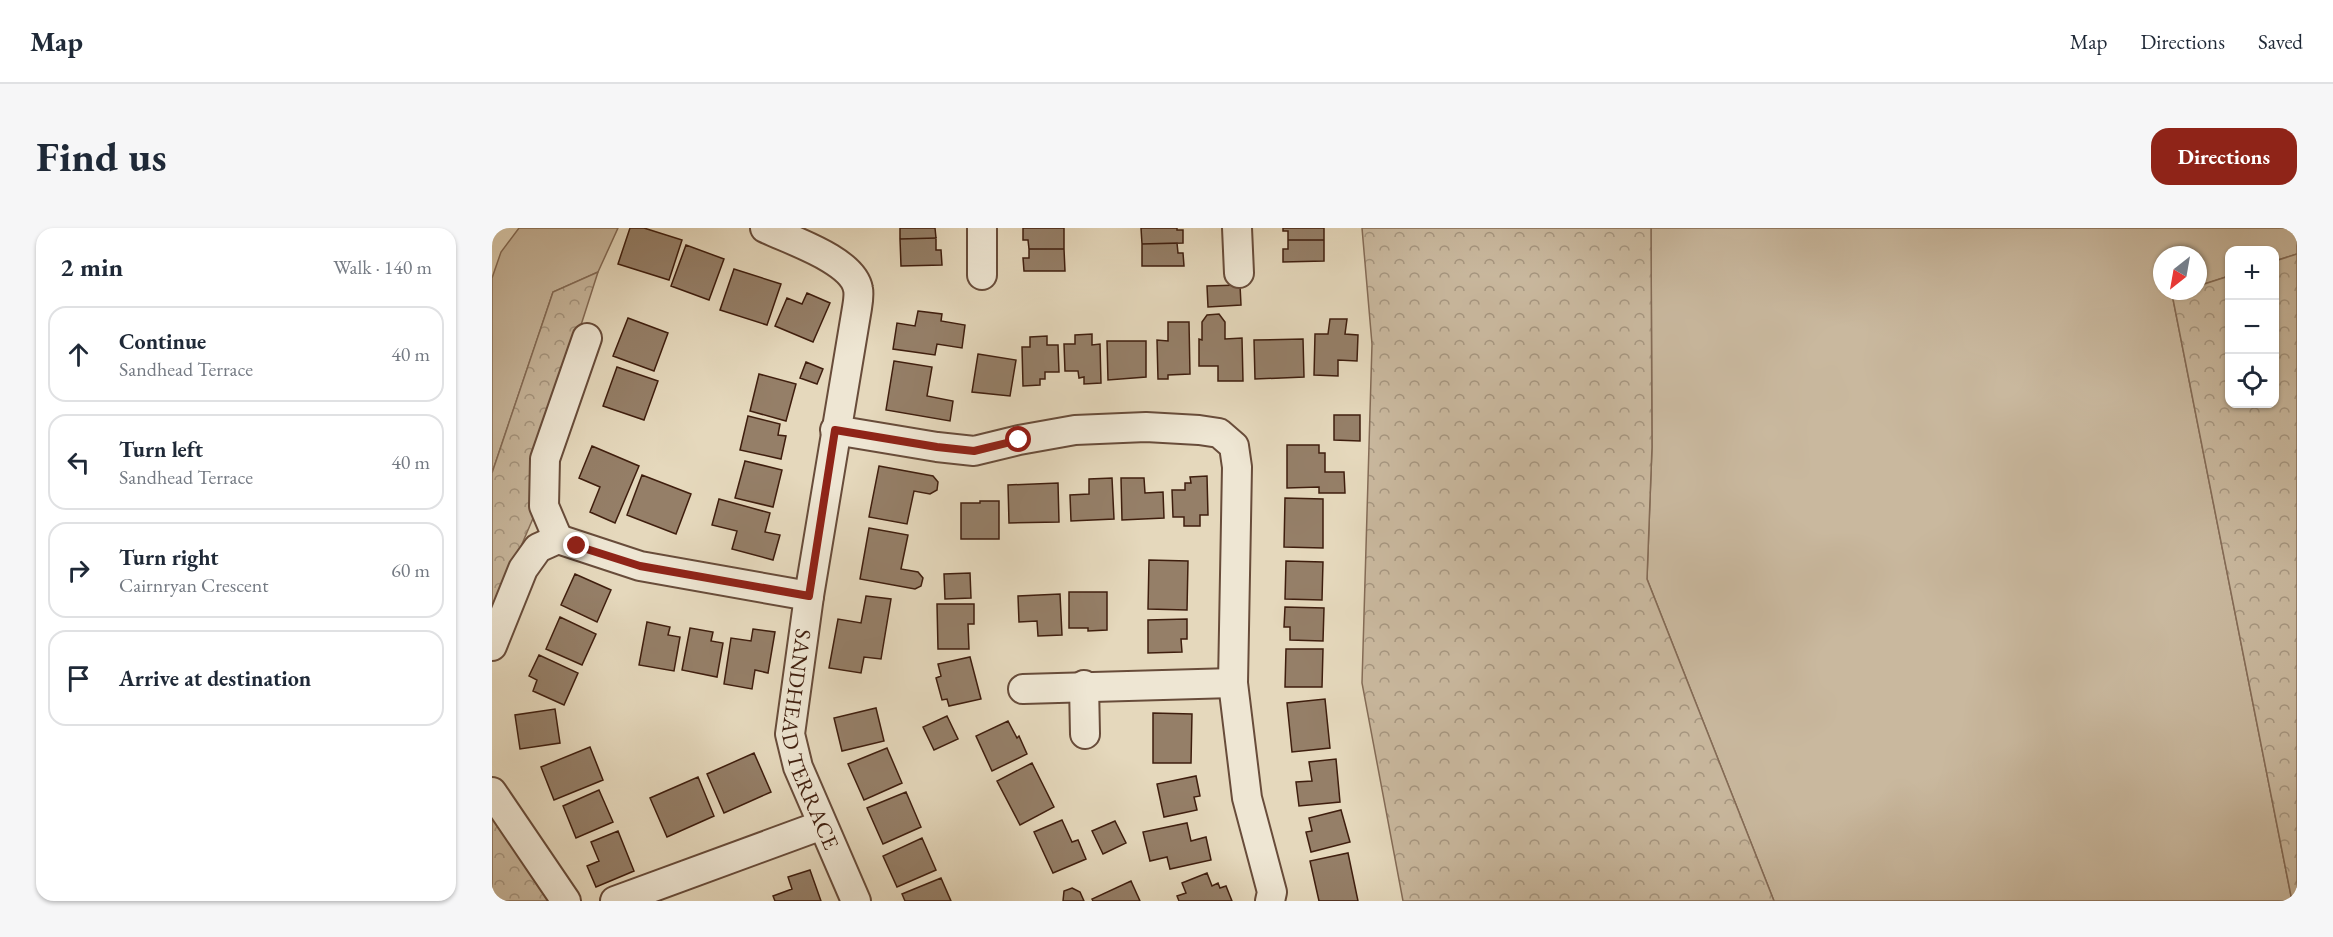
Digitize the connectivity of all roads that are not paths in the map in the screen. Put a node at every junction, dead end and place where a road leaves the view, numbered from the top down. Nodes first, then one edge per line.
1 (765, 228) edge
2 (982, 228) edge
3 (1237, 228) edge
4 (1239, 273) dead end
5 (982, 275) dead end
6 (587, 338) dead end
7 (835, 430) junction
8 (558, 539) junction
9 (809, 596) junction
10 (492, 646) edge
11 (1233, 683) junction
12 (1084, 686) junction
13 (1023, 689) dead end
14 (1085, 734) dead end
15 (492, 792) edge
16 (822, 825) junction
17 (566, 901) edge
18 (615, 901) edge
19 (856, 901) edge
20 (1270, 901) edge

1 - 7 street, SANDHEAD TERRACE
2 - 5 street
3 - 4 street
6 - 8 street
7 - 9 street, SANDHEAD TERRACE
7 - 11 street
8 - 9 street
8 - 10 street
9 - 16 street, SANDHEAD TERRACE
11 - 12 street
11 - 20 street
12 - 13 street
12 - 14 street
15 - 17 street
16 - 18 street
16 - 19 street, SANDHEAD TERRACE

